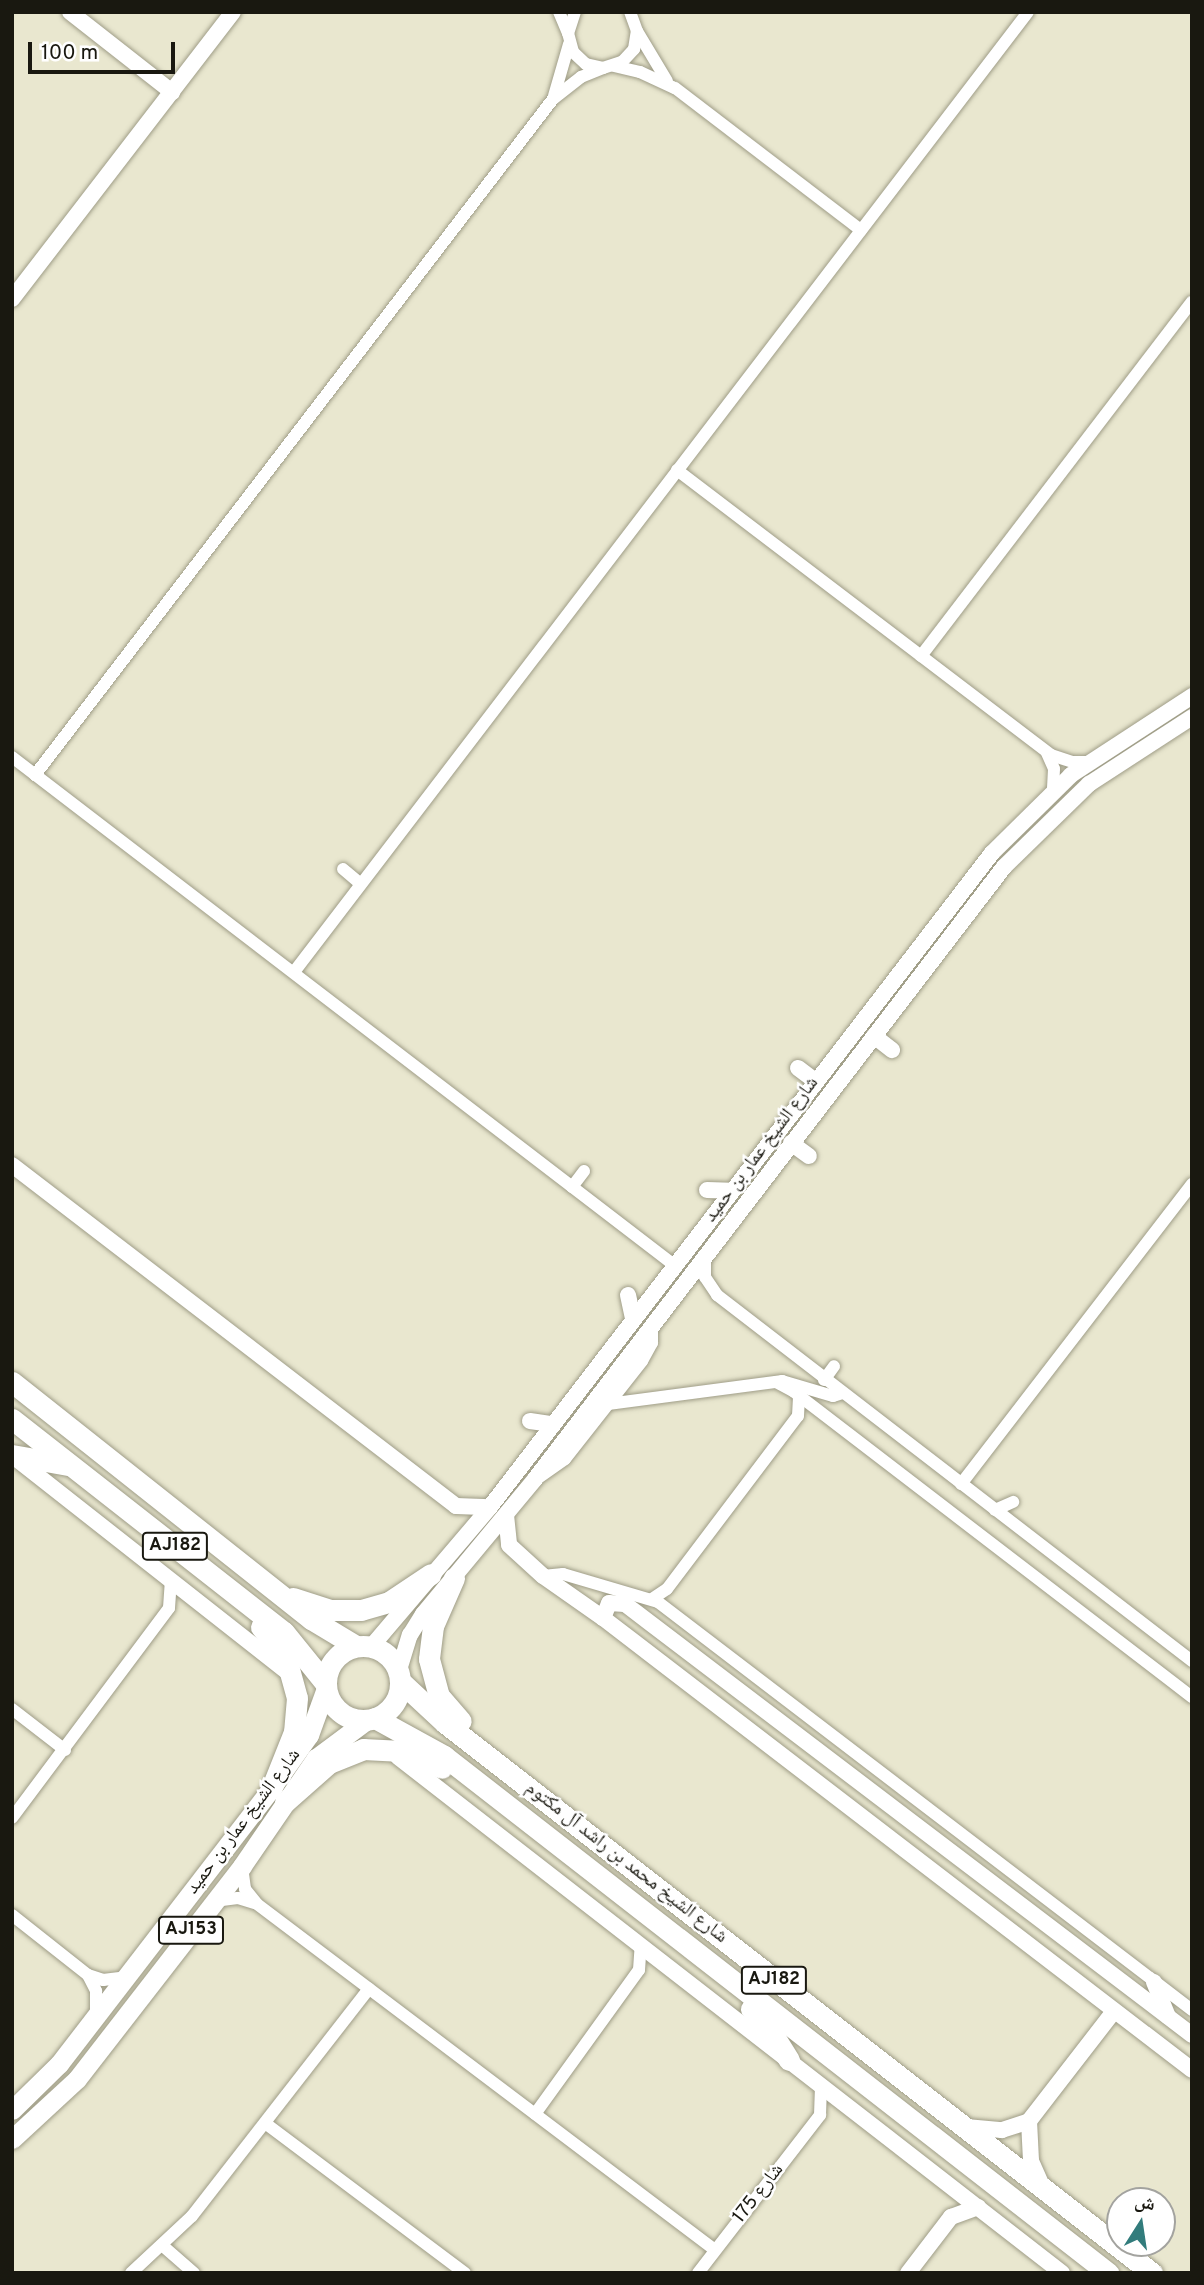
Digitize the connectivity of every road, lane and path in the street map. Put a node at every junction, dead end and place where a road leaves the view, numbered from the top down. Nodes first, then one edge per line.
1 (70, 12) edge
2 (233, 12) edge
3 (559, 12) edge
4 (575, 12) edge
5 (1028, 12) edge
6 (635, 19) edge
7 (568, 38) junction
8 (609, 67) junction
9 (675, 88) junction
10 (172, 92) junction
11 (553, 99) junction
12 (861, 230) junction
13 (12, 299) edge
14 (1192, 302) edge
15 (677, 470) junction
16 (920, 656) junction
17 (1192, 696) edge
18 (1192, 717) edge
19 (1044, 750) junction
20 (12, 757) edge
21 (1090, 762) junction
22 (35, 775) junction
23 (1053, 790) junction
24 (343, 869) dead end
25 (361, 884) junction
26 (294, 972) junction
27 (874, 1036) junction
28 (892, 1050) dead end
29 (798, 1068) dead end
30 (815, 1081) junction
31 (791, 1143) junction
32 (809, 1156) dead end
33 (12, 1165) edge
34 (584, 1171) dead end
35 (1192, 1184) edge
36 (572, 1187) junction
37 (707, 1191) dead end
38 (731, 1191) junction
39 (705, 1255) junction
40 (674, 1265) junction
41 (679, 1289) junction
42 (628, 1295) dead end
43 (717, 1295) junction
44 (633, 1319) junction
45 (652, 1323) junction
46 (834, 1366) dead end
47 (824, 1380) junction
48 (12, 1382) edge
49 (775, 1382) junction
50 (842, 1393) junction
51 (799, 1395) junction
52 (608, 1404) junction
53 (12, 1419) edge
54 (530, 1421) dead end
55 (552, 1424) junction
56 (12, 1455) edge
57 (74, 1466) junction
58 (535, 1479) junction
59 (961, 1484) junction
60 (1013, 1502) dead end
61 (456, 1506) junction
62 (489, 1507) junction
63 (995, 1510) junction
64 (506, 1515) junction
65 (463, 1540) junction
66 (480, 1549) junction
67 (513, 1550) junction
68 (431, 1574) junction
69 (543, 1576) junction
70 (454, 1578) junction
71 (172, 1582) junction
72 (275, 1591) junction
73 (243, 1599) junction
74 (652, 1599) junction
75 (196, 1601) junction
76 (169, 1608) junction
77 (603, 1618) junction
78 (364, 1646) junction
79 (1192, 1661) edge
80 (400, 1676) junction
81 (294, 1679) junction
82 (326, 1686) junction
83 (1192, 1697) edge
84 (12, 1709) edge
85 (371, 1719) junction
86 (385, 1748) junction
87 (65, 1750) junction
88 (510, 1772) junction
89 (278, 1794) junction
90 (498, 1799) junction
91 (12, 1818) edge
92 (242, 1866) junction
93 (214, 1901) junction
94 (257, 1904) junction
95 (12, 1915) edge
96 (1060, 1936) junction
97 (641, 1944) junction
98 (1044, 1958) junction
99 (664, 1963) junction
100 (716, 1969) junction
101 (639, 1970) junction
102 (88, 1975) junction
103 (126, 1977) junction
104 (1154, 1982) junction
105 (369, 1989) junction
106 (1192, 2010) edge
107 (1114, 2011) junction
108 (95, 2016) junction
109 (1169, 2018) junction
110 (1192, 2035) edge
111 (789, 2060) junction
112 (1192, 2070) edge
113 (821, 2086) junction
114 (849, 2108) junction
115 (12, 2110) edge
116 (535, 2114) junction
117 (820, 2115) junction
118 (267, 2120) junction
119 (1030, 2121) junction
120 (960, 2125) junction
121 (12, 2140) edge
122 (953, 2188) junction
123 (1049, 2195) junction
124 (978, 2207) junction
125 (951, 2217) junction
126 (160, 2249) junction
127 (715, 2250) junction
128 (131, 2273) edge
129 (185, 2273) edge
130 (194, 2273) edge
131 (465, 2273) edge
132 (698, 2273) edge
133 (908, 2273) edge
134 (1062, 2273) edge
135 (1108, 2273) edge
136 (1152, 2273) edge

1 - 10 street
2 - 10 street
3 - 7 street
4 - 7 street
5 - 12 street
6 - 8 street
6 - 9 street
7 - 8 street
7 - 11 street
8 - 9 street
8 - 11 street
9 - 12 street
10 - 13 street
11 - 22 street
12 - 15 street
14 - 16 street
15 - 16 street
15 - 25 street
16 - 19 street
17 - 21 street, شارع الشيخ عمار بن حميد
18 - 27 street, شارع الشيخ عمار بن حميد
19 - 21 street
19 - 23 street
20 - 22 street
21 - 23 street, شارع الشيخ عمار بن حميد
22 - 26 street
23 - 30 street, شارع الشيخ عمار بن حميد
24 - 25 street
25 - 26 street
26 - 36 street
27 - 28 street
27 - 31 street, شارع الشيخ عمار بن حميد
29 - 30 street
30 - 38 street, شارع الشيخ عمار بن حميد
31 - 32 street
31 - 39 street, شارع الشيخ عمار بن حميد
33 - 61 street
34 - 36 street
35 - 59 street
36 - 40 street
37 - 38 street
38 - 40 street, شارع الشيخ عمار بن حميد
39 - 41 street, شارع الشيخ عمار بن حميد
39 - 43 street
40 - 44 street, شارع الشيخ عمار بن حميد
41 - 43 street
41 - 45 street, شارع الشيخ عمار بن حميد
42 - 44 street
43 - 47 street
44 - 55 street, شارع الشيخ عمار بن حميد
45 - 52 street
45 - 58 street, شارع الشيخ عمار بن حميد
46 - 47 street
47 - 50 street
48 - 72 highway, AJ182
49 - 50 street
49 - 51 street
49 - 52 street
50 - 59 street
51 - 74 street
51 - 83 street
52 - 58 street
53 - 57 highway, AJ182
54 - 55 street
55 - 62 street, شارع الشيخ عمار بن حميد
56 - 57 highway
56 - 71 street
57 - 73 highway, AJ182
58 - 64 street, شارع الشيخ عمار بن حميد
59 - 63 street
60 - 63 street
61 - 62 street
61 - 65 street
62 - 65 street, شارع الشيخ عمار بن حميد
63 - 79 street
64 - 66 street, شارع الشيخ عمار بن حميد
64 - 67 street
65 - 68 street, شارع الشيخ عمار بن حميد
66 - 67 street
66 - 70 street, شارع الشيخ عمار بن حميد
67 - 69 street
68 - 72 highway
68 - 78 street, شارع الشيخ عمار بن حميد
69 - 74 street
69 - 77 street
70 - 80 street, شارع الشيخ عمار بن حميد
70 - 88 highway
71 - 75 street
71 - 76 street
72 - 78 highway, AJ182
73 - 81 highway
73 - 82 highway, AJ182
74 - 104 street
75 - 76 street
75 - 81 street
76 - 87 street
77 - 96 street
77 - 98 street
78 - 80 highway
78 - 82 highway
80 - 85 highway
80 - 88 highway, شارع الشيخ محمد بن راشد آل مكتوم / AJ182
81 - 89 highway
82 - 85 highway
82 - 89 main road, شارع الشيخ عمار بن حميد / AJ153
84 - 87 street
85 - 89 main road, شارع الشيخ عمار بن حميد / AJ153
85 - 90 highway, شارع الشيخ محمد بن راشد آل مكتوم / AJ182
86 - 89 highway
86 - 90 highway
86 - 97 street
87 - 91 street
88 - 120 highway, شارع الشيخ محمد بن راشد آل مكتوم / AJ182
89 - 92 main road, شارع الشيخ عمار بن حميد / AJ153
89 - 103 main road, شارع الشيخ عمار بن حميد / AJ153
90 - 100 highway, شارع الشيخ محمد بن راشد آل مكتوم / AJ182
92 - 93 main road, شارع الشيخ عمار بن حميد / AJ153
92 - 94 street
93 - 94 street
93 - 121 main road, شارع الشيخ عمار بن حميد / AJ153
94 - 105 street
95 - 102 street
96 - 98 street
96 - 109 street
97 - 99 street
97 - 101 street
98 - 107 street
99 - 101 street
99 - 111 street
100 - 111 highway
100 - 135 highway, شارع الشيخ محمد بن راشد آل مكتوم / AJ182
101 - 116 street
102 - 103 street
102 - 108 street
103 - 108 main road, شارع الشيخ عمار بن حميد / AJ153
104 - 106 street
104 - 109 street
105 - 116 street
105 - 118 street
107 - 112 street
107 - 119 street
108 - 115 main road, شارع الشيخ عمار بن حميد / AJ153
109 - 110 street
111 - 113 street
113 - 114 street
113 - 117 street
114 - 117 street
114 - 122 street
116 - 127 street
117 - 127 street, شارع 175
118 - 126 street
118 - 131 street
119 - 120 street
119 - 123 street
120 - 123 highway, شارع الشيخ محمد بن راشد آل مكتوم / AJ182
122 - 124 street
122 - 125 street
123 - 136 highway, شارع الشيخ محمد بن راشد آل مكتوم / AJ182
124 - 125 street
124 - 134 street
125 - 133 street
126 - 128 street
126 - 129 street
126 - 130 street
127 - 132 street, شارع 175

